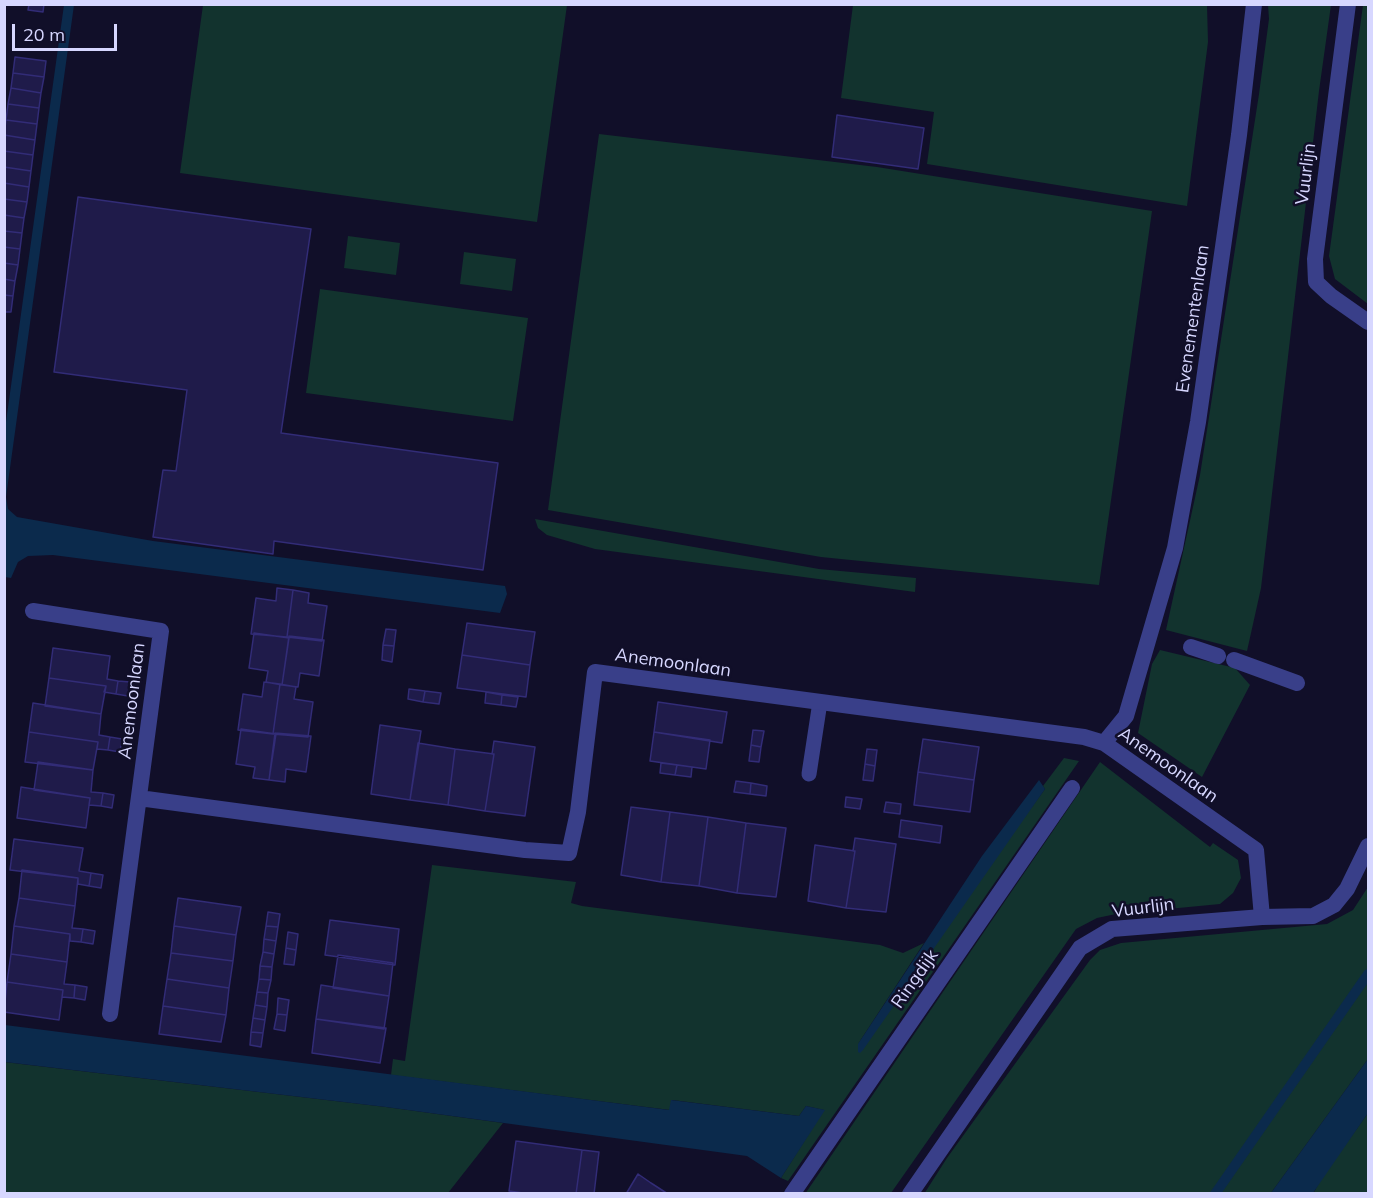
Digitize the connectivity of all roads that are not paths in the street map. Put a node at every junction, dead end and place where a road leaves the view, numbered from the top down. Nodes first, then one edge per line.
1 (1254, 4) edge
2 (1348, 4) edge
3 (1368, 322) edge
4 (33, 611) dead end
5 (1191, 647) dead end
6 (1297, 683) dead end
7 (820, 702) junction
8 (1104, 743) junction
9 (809, 774) dead end
10 (1072, 788) dead end
11 (139, 798) junction
12 (1368, 846) edge
13 (1363, 869) edge
14 (1262, 916) junction
15 (110, 1014) dead end
16 (792, 1194) edge
17 (910, 1194) edge

1 - 8 street, Evenementenlaan
2 - 3 street, Vuurlijn
4 - 11 street, Anemoonlaan
5 - 6 street
7 - 8 street, Anemoonlaan
7 - 9 lane
7 - 11 street, Anemoonlaan
8 - 14 street, Anemoonlaan
10 - 16 street, Ringdijk
11 - 15 street, Anemoonlaan
12 - 13 street, Vuurlijn
13 - 14 street, Vuurlijn
14 - 17 street, Vuurlijn

